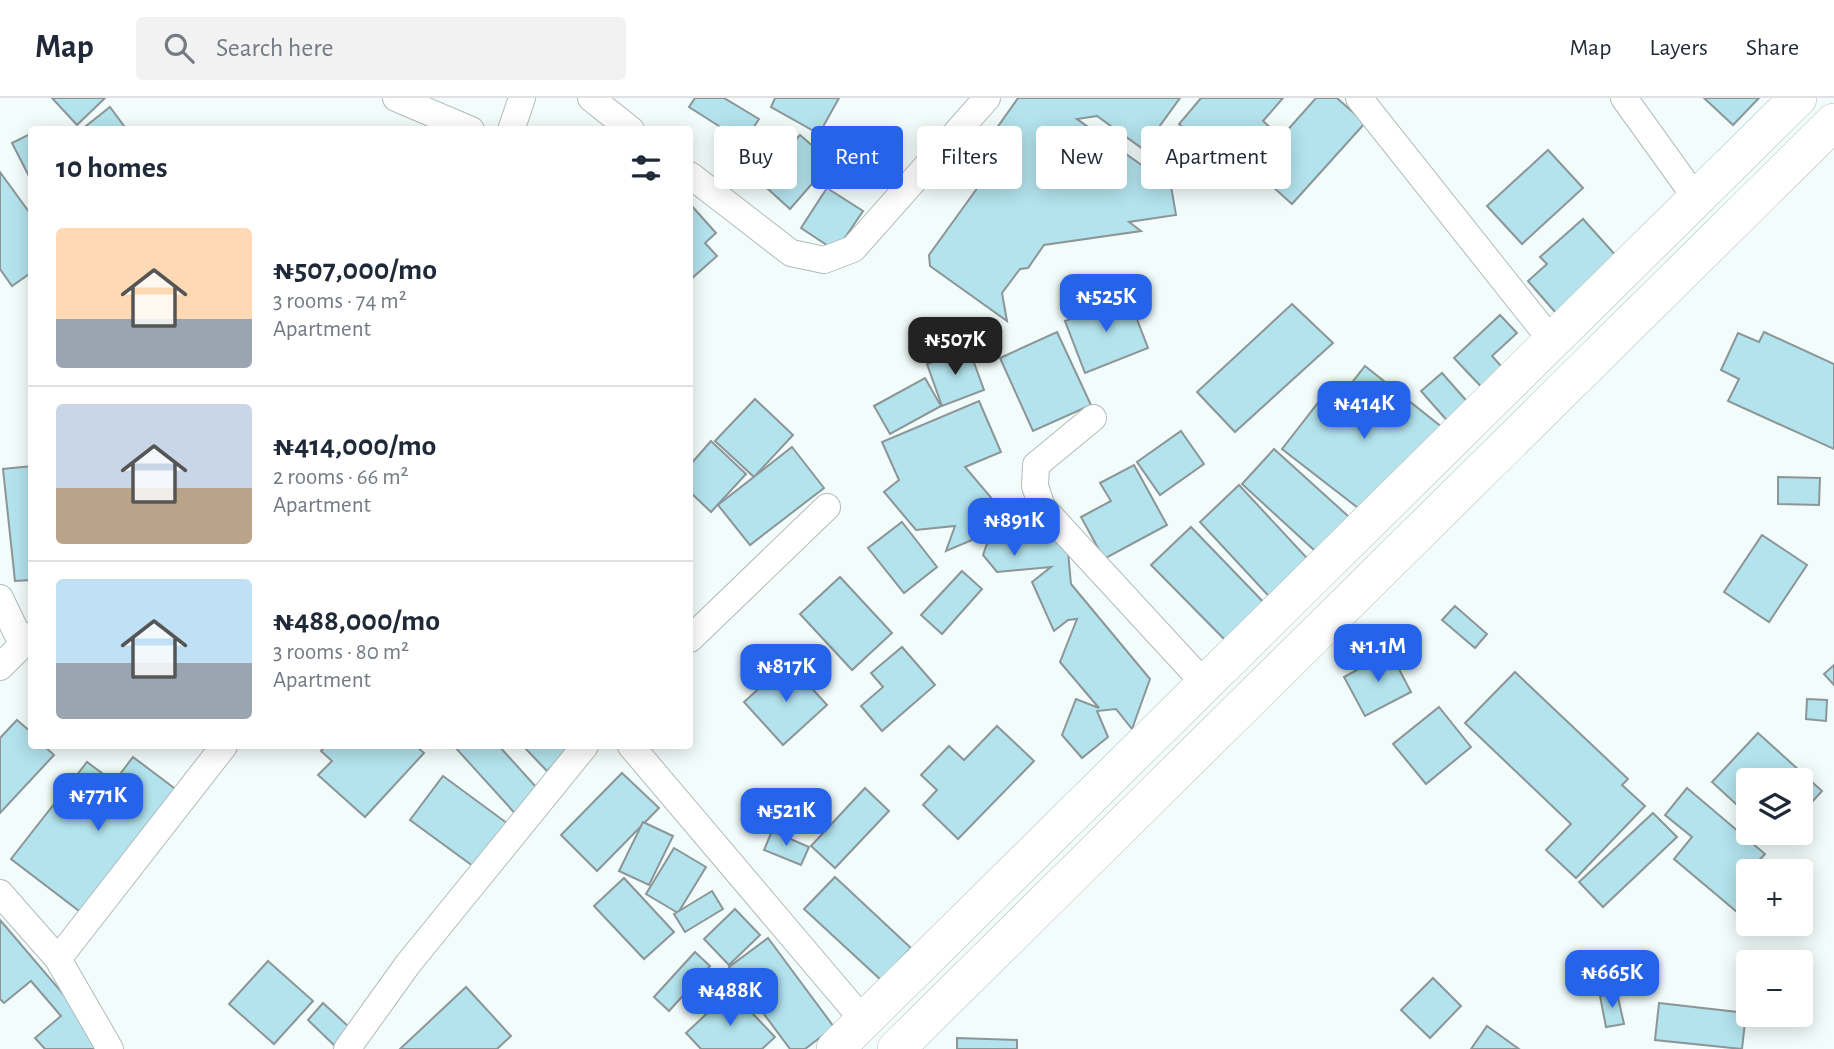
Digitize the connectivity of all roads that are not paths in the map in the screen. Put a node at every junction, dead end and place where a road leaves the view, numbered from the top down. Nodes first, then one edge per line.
1 (396, 98) edge
2 (522, 98) edge
3 (591, 98) edge
4 (987, 98) edge
5 (1359, 98) edge
6 (1624, 98) edge
7 (1798, 98) edge
8 (1834, 122) edge
9 (462, 126) edge
10 (512, 126) edge
11 (626, 126) edge
12 (693, 177) edge
13 (1696, 198) junction
14 (1552, 341) junction
15 (1093, 418) dead end
16 (827, 507) dead end
17 (0, 598) edge
18 (693, 636) edge
19 (27, 639) edge
20 (0, 667) edge
21 (1205, 684) junction
22 (222, 749) edge
23 (583, 749) edge
24 (634, 749) edge
25 (0, 893) edge
26 (58, 959) junction
27 (864, 1021) junction
28 (110, 1049) edge
29 (347, 1049) edge
30 (835, 1049) edge
31 (896, 1049) edge

1 - 9 street
2 - 10 street
3 - 11 street
4 - 12 street
5 - 14 street
6 - 13 street
7 - 13 main road
8 - 31 main road
13 - 14 main road
14 - 21 main road
15 - 21 street
16 - 18 street
17 - 19 street
19 - 20 street
21 - 27 main road
22 - 26 street
23 - 29 street
24 - 27 street
25 - 26 street
26 - 28 street
27 - 30 main road

